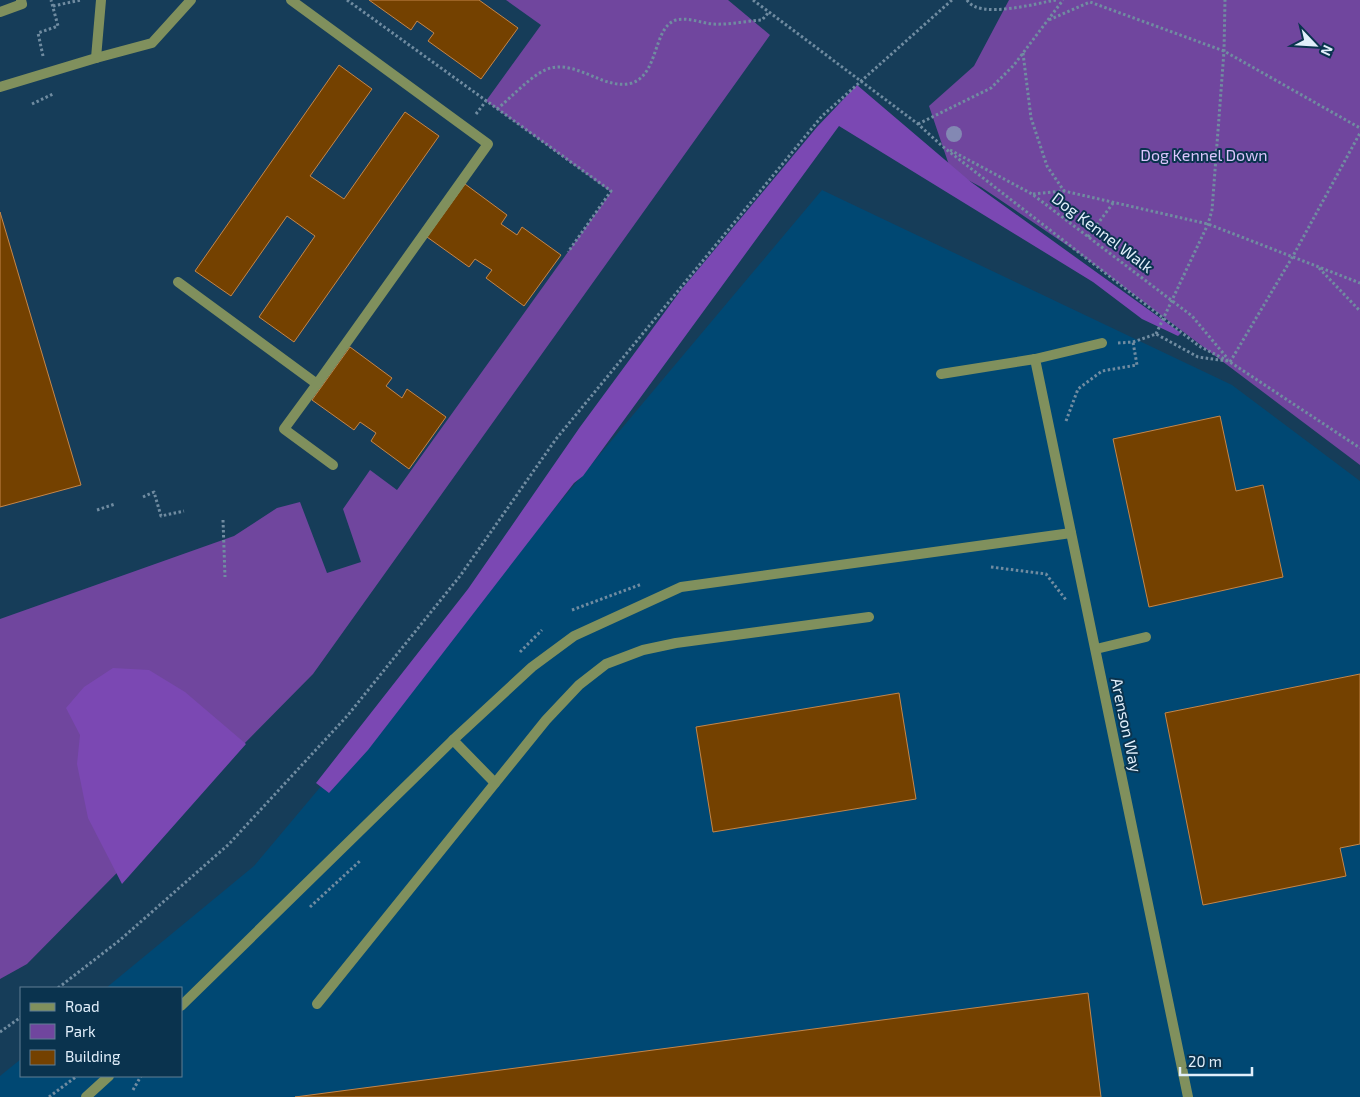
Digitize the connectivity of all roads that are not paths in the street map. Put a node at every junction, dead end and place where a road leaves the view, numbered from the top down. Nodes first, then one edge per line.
1 (21, 0) edge
2 (101, 0) edge
3 (191, 0) edge
4 (291, 0) edge
5 (0, 12) edge
6 (96, 58) junction
7 (0, 87) edge
8 (178, 282) dead end
9 (1102, 343) road end
10 (1035, 359) junction
11 (940, 374) dead end
12 (317, 384) junction
13 (333, 465) dead end
14 (1071, 533) junction
15 (869, 617) dead end
16 (1146, 638) dead end
17 (1096, 649) junction
18 (453, 740) junction
19 (495, 783) junction
20 (317, 1004) dead end
21 (182, 1005) edge
22 (108, 1077) edge
23 (86, 1097) edge
24 (1188, 1097) edge

1 - 5 street
2 - 6 street
3 - 6 street
4 - 12 street
6 - 7 street
8 - 12 street
9 - 10 street
10 - 11 street
10 - 14 street, Arenson Way
12 - 13 street
14 - 17 street, Arenson Way
14 - 18 street
15 - 19 street
16 - 17 street
17 - 24 street, Arenson Way
18 - 19 street
18 - 21 street
19 - 20 street
22 - 23 street

